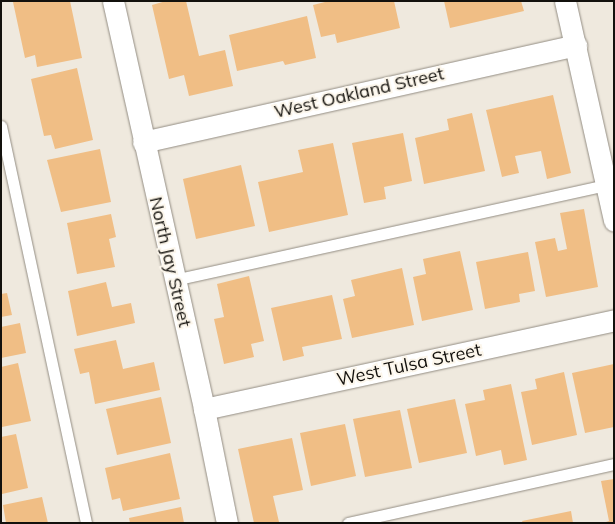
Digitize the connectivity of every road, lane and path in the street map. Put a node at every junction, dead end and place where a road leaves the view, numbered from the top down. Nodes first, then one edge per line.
1 (565, 1) edge
2 (118, 2) edge
3 (576, 45) junction
4 (1, 126) edge
5 (143, 142) junction
6 (5, 166) edge
7 (606, 185) junction
8 (614, 221) edge
9 (174, 280) junction
10 (614, 320) edge
11 (204, 409) junction
12 (614, 464) edge
13 (86, 523) edge
14 (227, 523) edge
15 (348, 523) edge

1 - 3 street
2 - 5 street, North Jay Street
3 - 5 street, West Oakland Street
3 - 7 street
4 - 6 lane
5 - 9 street, North Jay Street
6 - 13 lane
7 - 8 street
7 - 9 lane
9 - 11 street, North Jay Street
10 - 11 street, West Tulsa Street
11 - 14 street, North Jay Street
12 - 15 lane

